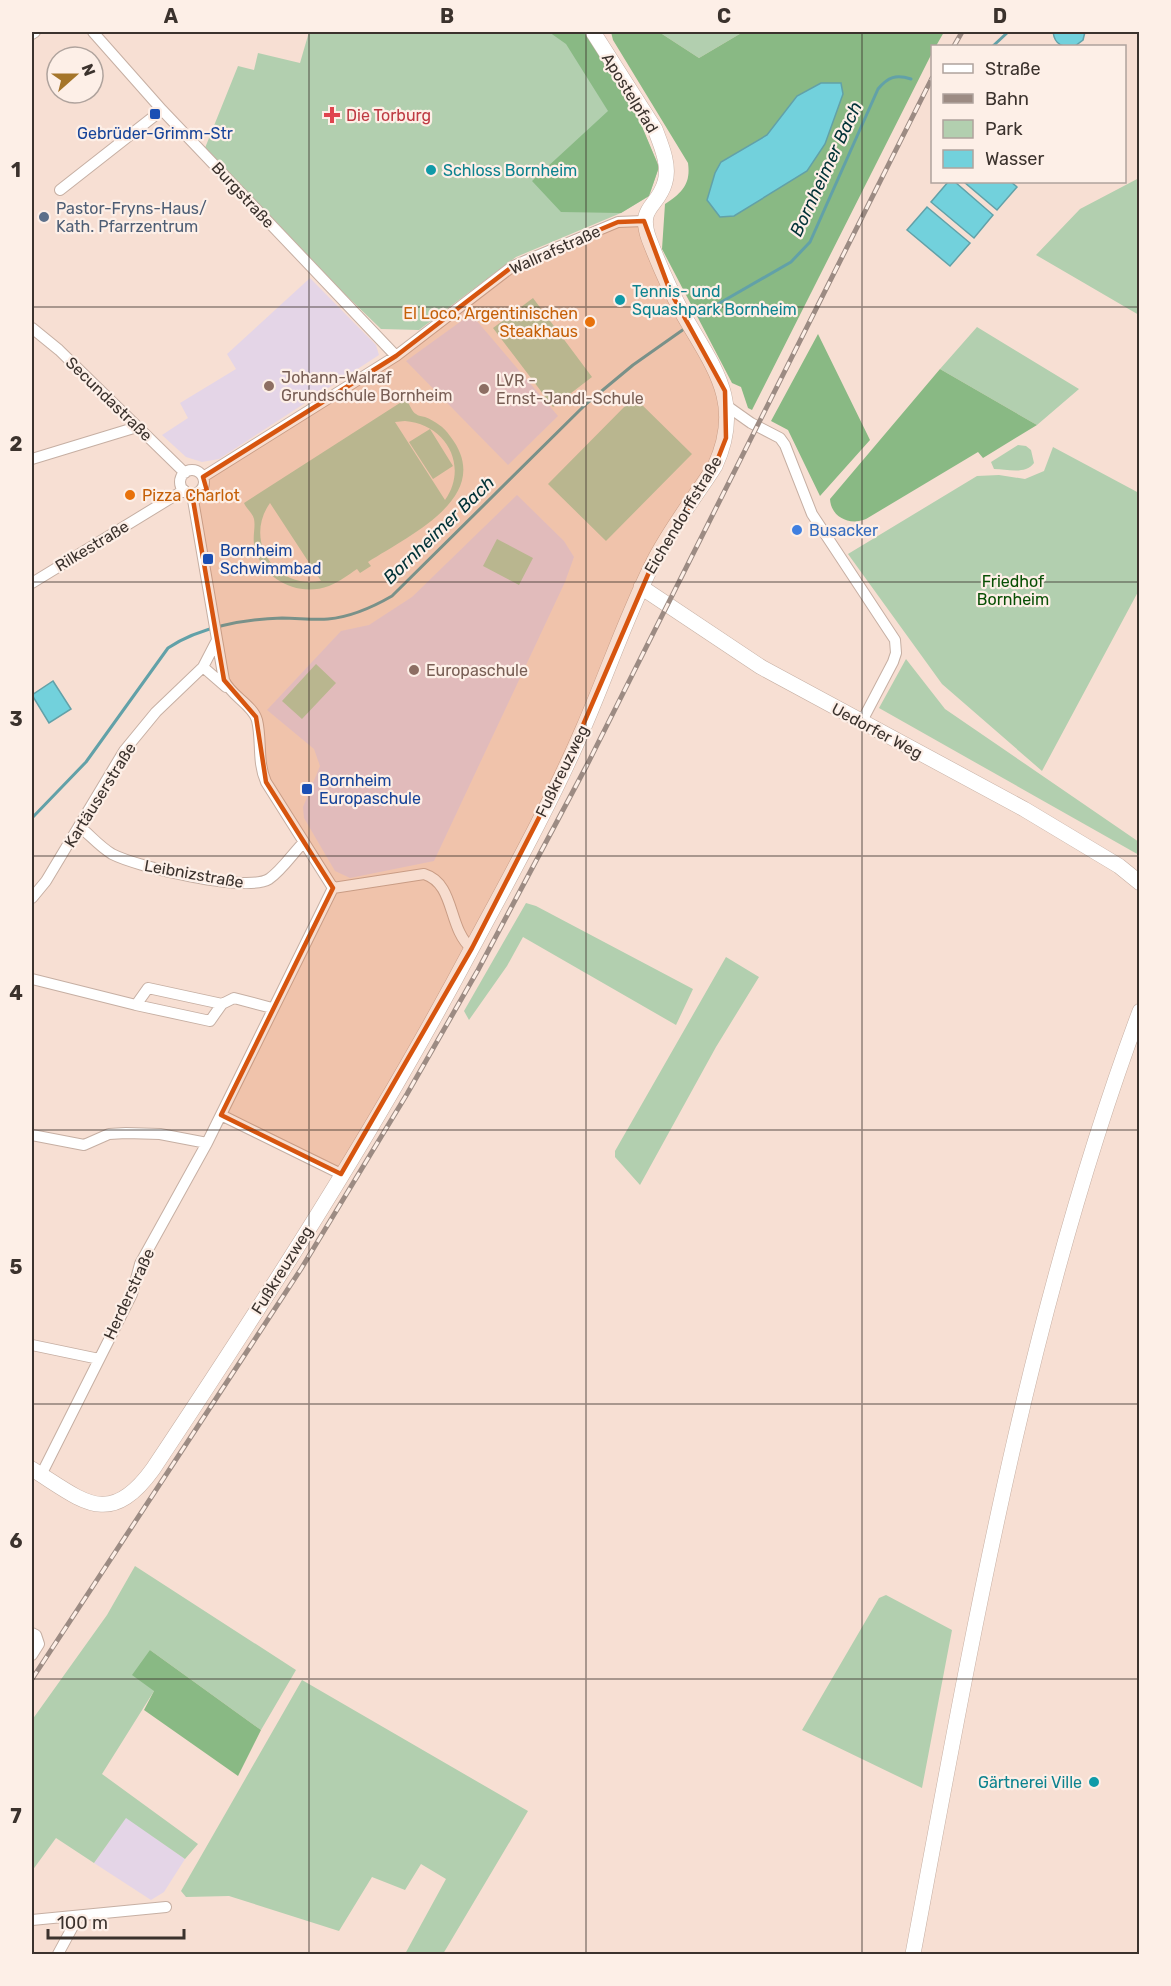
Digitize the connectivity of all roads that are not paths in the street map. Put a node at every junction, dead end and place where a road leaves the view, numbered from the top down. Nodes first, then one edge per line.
1 (35, 32) edge
2 (93, 32) edge
3 (593, 32) edge
4 (32, 34) edge
5 (162, 110) junction
6 (60, 190) dead end
7 (644, 220) junction
8 (32, 328) edge
9 (396, 356) junction
10 (727, 406) junction
11 (137, 427) junction
12 (32, 459) edge
13 (185, 473) junction
14 (203, 477) junction
15 (188, 492) junction
16 (32, 583) edge
17 (641, 587) junction
18 (217, 639) junction
19 (203, 667) junction
20 (227, 688) junction
21 (861, 723) junction
22 (80, 827) junction
23 (304, 842) junction
24 (1119, 866) junction
25 (1140, 875) edge
26 (1140, 883) edge
27 (333, 888) junction
28 (32, 898) edge
29 (472, 949) junction
30 (32, 979) edge
31 (222, 1004) junction
32 (136, 1005) junction
33 (272, 1008) junction
34 (1140, 1011) edge
35 (221, 1115) junction
36 (32, 1135) edge
37 (207, 1143) junction
38 (342, 1174) junction
39 (32, 1345) edge
40 (99, 1359) junction
41 (36, 1472) edge
42 (32, 1633) edge
43 (32, 1655) edge
44 (166, 1907) dead end
45 (78, 1917) junction
46 (32, 1920) edge
47 (58, 1954) edge
48 (913, 1954) edge

1 - 4 street
2 - 5 street, Burgstraße
3 - 7 street, Apostelpfad
5 - 6 street
5 - 9 street, Burgstraße
7 - 9 street, Wallrafstraße
7 - 10 street, Eichendorffstraße
8 - 11 street, Secundastraße
9 - 14 street, Wallrafstraße
10 - 17 street, Eichendorffstraße
10 - 21 street
11 - 12 street
11 - 13 street, Secundastraße
13 - 14 street
13 - 15 street
14 - 15 street
15 - 16 street, Rilkestraße
15 - 18 street
17 - 21 street, Uedorfer Weg
17 - 29 street, Fußkreuzweg
18 - 19 street, Kartäuserstraße
18 - 20 street
19 - 20 street
19 - 22 street, Kartäuserstraße
20 - 23 street
21 - 24 street, Uedorfer Weg
22 - 23 street, Leibnizstraße
22 - 28 street, Kartäuserstraße
23 - 27 street
24 - 25 street, Uedorfer Weg
24 - 26 street, Uedorfer Weg
27 - 29 street
27 - 33 street, Herderstraße
29 - 38 street, Fußkreuzweg
30 - 32 street
31 - 32 street
31 - 32 street
31 - 33 street
33 - 35 street, Herderstraße
34 - 48 street
35 - 37 street, Herderstraße
35 - 38 street
36 - 37 street
37 - 40 street, Herderstraße
38 - 41 street, Fußkreuzweg
39 - 40 street
40 - 41 street, Herderstraße
42 - 43 street
44 - 45 street
45 - 46 street
45 - 47 street

